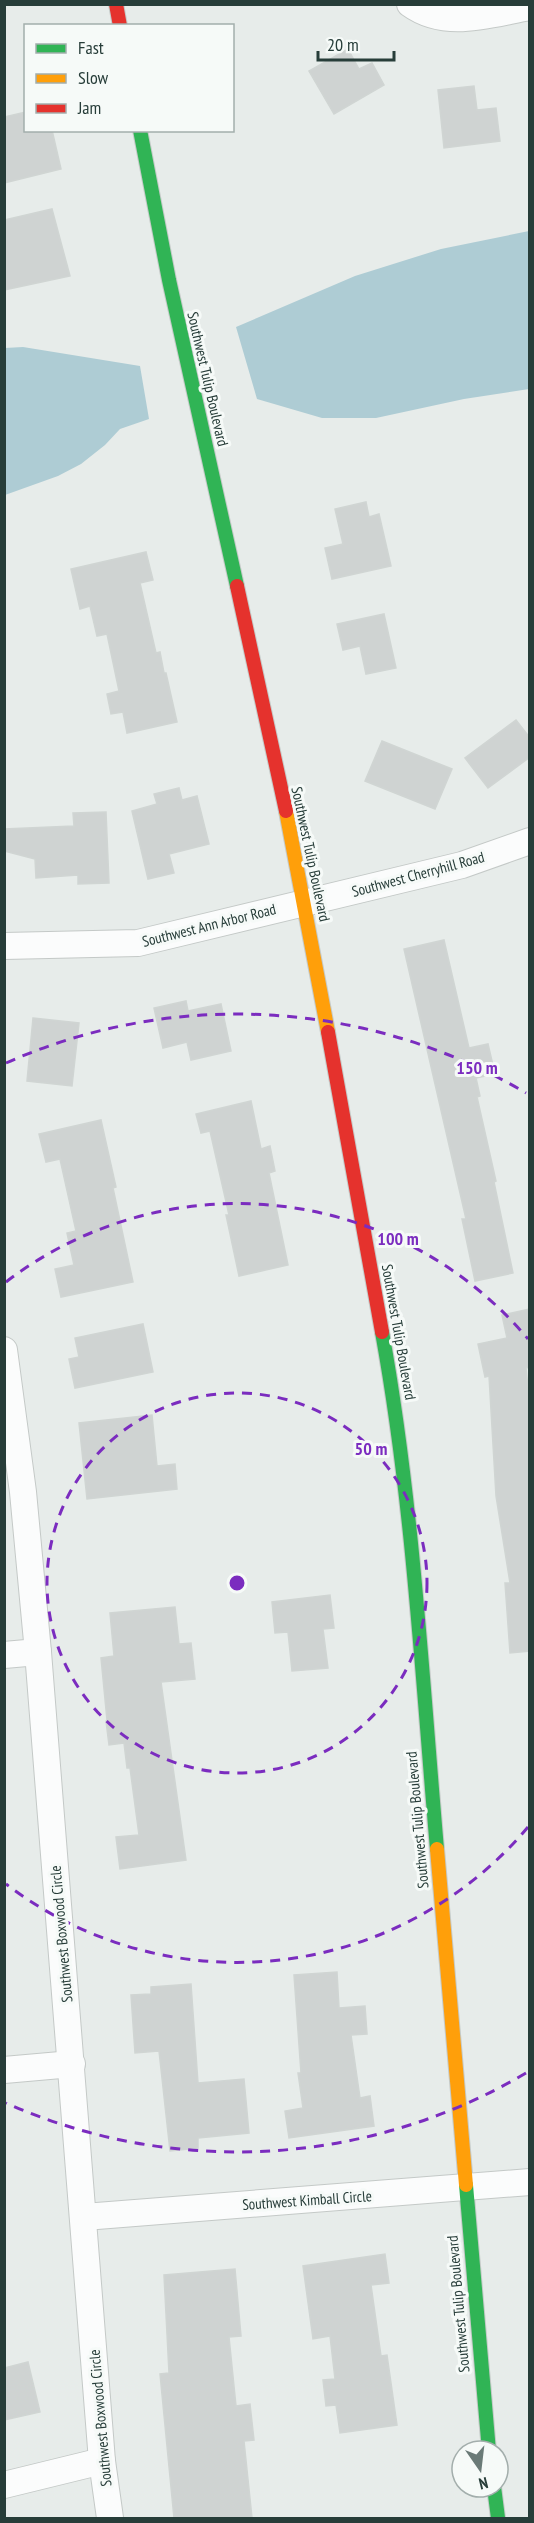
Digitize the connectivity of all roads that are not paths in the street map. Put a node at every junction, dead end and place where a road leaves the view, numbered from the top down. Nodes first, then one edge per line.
1 (116, 4) edge
2 (410, 4) edge
3 (530, 7) edge
4 (120, 24) edge
5 (140, 132) edge
6 (530, 841) edge
7 (305, 902) junction
8 (4, 946) edge
9 (4, 1350) edge
10 (38, 1652) junction
11 (4, 1654) edge
12 (72, 2064) junction
13 (4, 2070) edge
14 (530, 2182) edge
15 (465, 2188) junction
16 (84, 2217) junction
17 (488, 2439) edge
18 (102, 2461) junction
19 (4, 2485) edge
20 (496, 2499) edge
21 (110, 2518) edge
22 (498, 2518) edge

1 - 4 street
2 - 3 street
5 - 7 street, Southwest Tulip Boulevard
6 - 7 street, Southwest Cherryhill Road
7 - 8 street, Southwest Ann Arbor Road
7 - 15 street, Southwest Tulip Boulevard
9 - 10 street, Southwest Boxwood Circle
10 - 11 street
10 - 12 street, Southwest Boxwood Circle
12 - 13 street
12 - 16 street, Southwest Boxwood Circle
14 - 15 street, Southwest Kimball Circle
15 - 16 street, Southwest Kimball Circle
15 - 17 street, Southwest Tulip Boulevard
16 - 18 street, Southwest Boxwood Circle
18 - 19 street
18 - 21 street, Southwest Boxwood Circle
20 - 22 street

